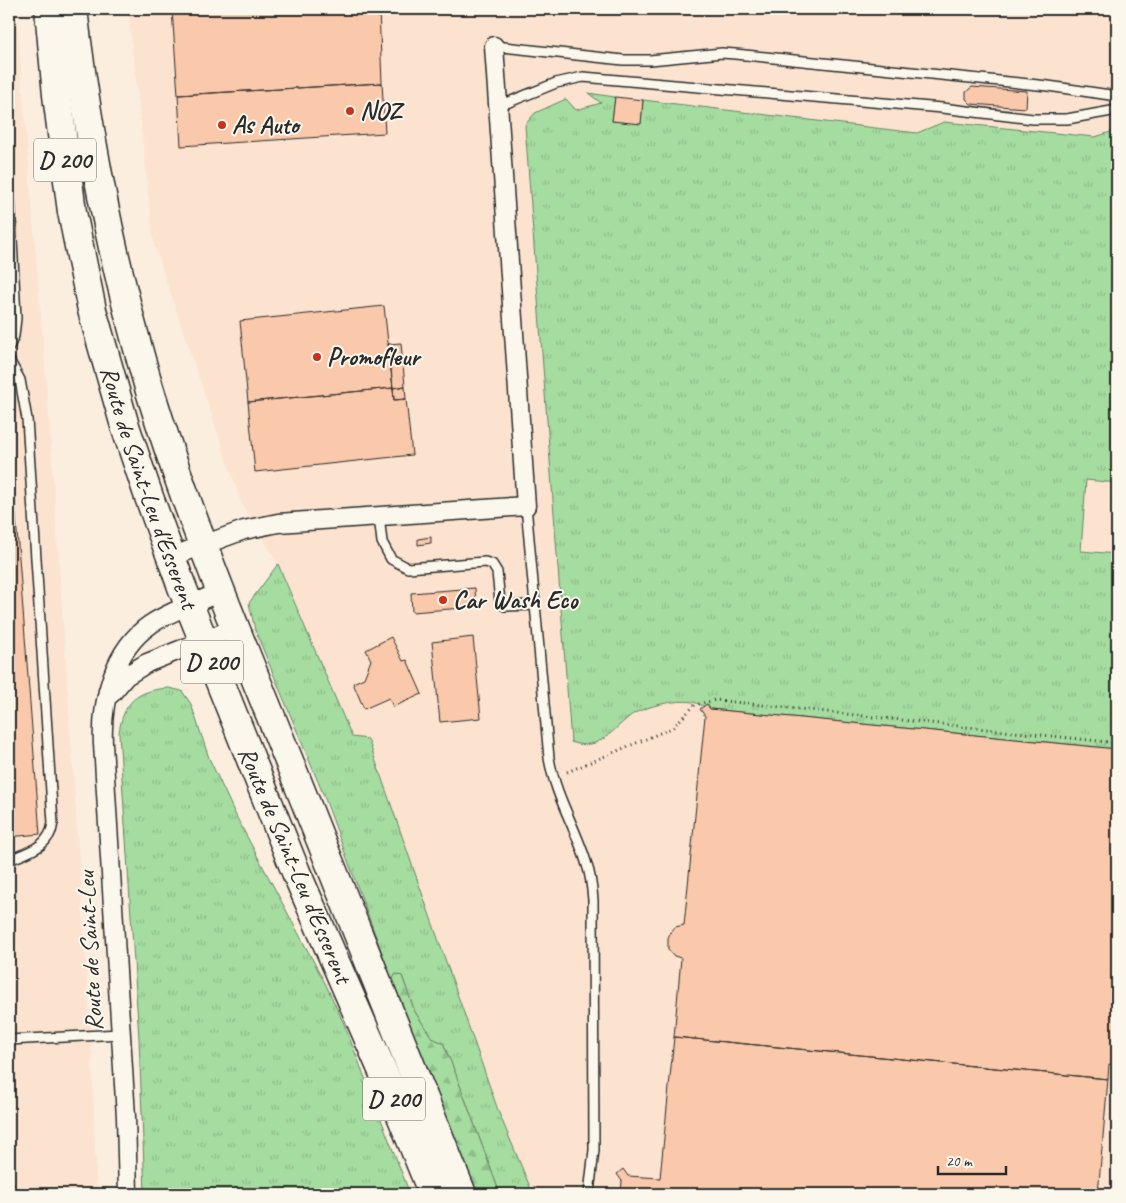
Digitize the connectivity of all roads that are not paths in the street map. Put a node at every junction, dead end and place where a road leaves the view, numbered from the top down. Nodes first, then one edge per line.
1 (49, 9) edge
2 (73, 9) edge
3 (494, 46) joint
4 (1117, 96) edge
5 (499, 106) junction
6 (1117, 110) edge
7 (9, 192) edge
8 (9, 347) edge
9 (9, 360) edge
10 (526, 506) junction
11 (379, 516) junction
12 (203, 544) junction
13 (171, 557) junction
14 (221, 592) junction
15 (189, 605) junction
16 (535, 605) junction
17 (235, 628) junction
18 (203, 640) junction
19 (105, 705) junction
20 (9, 860) edge
21 (120, 1034) junction
22 (9, 1040) edge
23 (9, 1187) edge
24 (9, 1194) edge
25 (128, 1194) edge
26 (433, 1194) edge
27 (462, 1194) edge
28 (589, 1194) edge

1 - 13 main road, Route de Saint-Leu d'Esserent / D 200
2 - 12 main road, Route de Saint-Leu d'Esserent / D 200
3 - 4 lane
3 - 5 street
5 - 6 lane
5 - 10 street
7 - 8 lane
9 - 20 lane
10 - 11 street
10 - 16 lane
11 - 12 street
11 - 16 lane
12 - 13 street
12 - 14 main road, Route de Saint-Leu d'Esserent / D 200
13 - 15 main road, Route de Saint-Leu d'Esserent / D 200
14 - 15 street, Route de Saint-Leu
14 - 17 main road, Route de Saint-Leu d'Esserent / D 200
15 - 18 main road, Route de Saint-Leu d'Esserent / D 200
15 - 19 street, Route de Saint-Leu
16 - 28 lane
17 - 18 street, Route de Saint-Leu
17 - 27 main road, Route de Saint-Leu d'Esserent / D 200
18 - 19 street, Route de Saint-Leu
18 - 26 main road, Route de Saint-Leu d'Esserent / D 200
19 - 21 street, Route de Saint-Leu
21 - 22 lane
21 - 25 street, Route de Saint-Leu
23 - 24 lane

